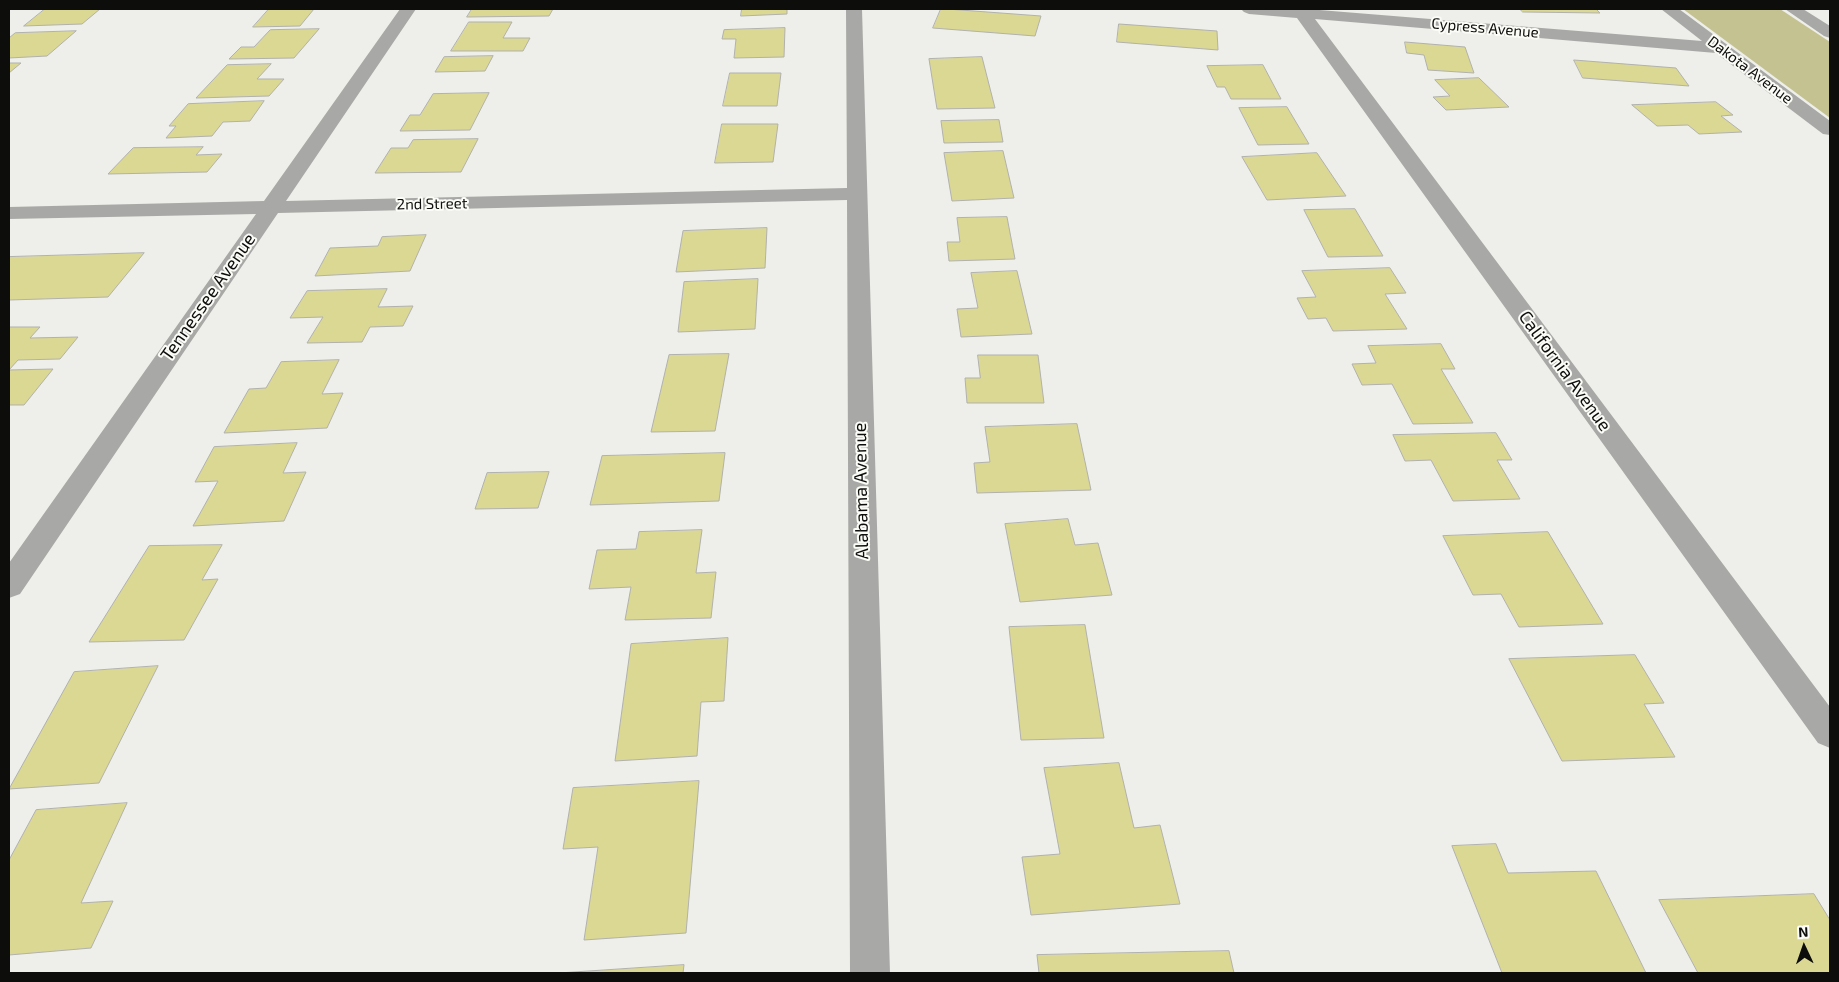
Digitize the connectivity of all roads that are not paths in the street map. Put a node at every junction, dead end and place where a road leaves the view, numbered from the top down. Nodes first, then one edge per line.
1 (408, 9) edge
2 (854, 9) edge
3 (1249, 9) edge
4 (1669, 9) edge
5 (1792, 9) edge
6 (1301, 11) edge
7 (1830, 34) edge
8 (1721, 48) junction
9 (1830, 130) edge
10 (856, 194) junction
11 (270, 207) junction
12 (9, 213) edge
13 (9, 586) edge
14 (1830, 733) edge
15 (870, 973) edge

1 - 11 street, Tennessee Avenue
2 - 10 street, Alabama Avenue
3 - 6 street, Cypress Avenue
4 - 8 street, Dakota Avenue
5 - 7 street
6 - 8 street, Cypress Avenue
6 - 14 street, California Avenue
8 - 9 street, Dakota Avenue
10 - 11 street, 2nd Street
10 - 15 street, Alabama Avenue
11 - 12 street, 2nd Street
11 - 13 street, Tennessee Avenue

